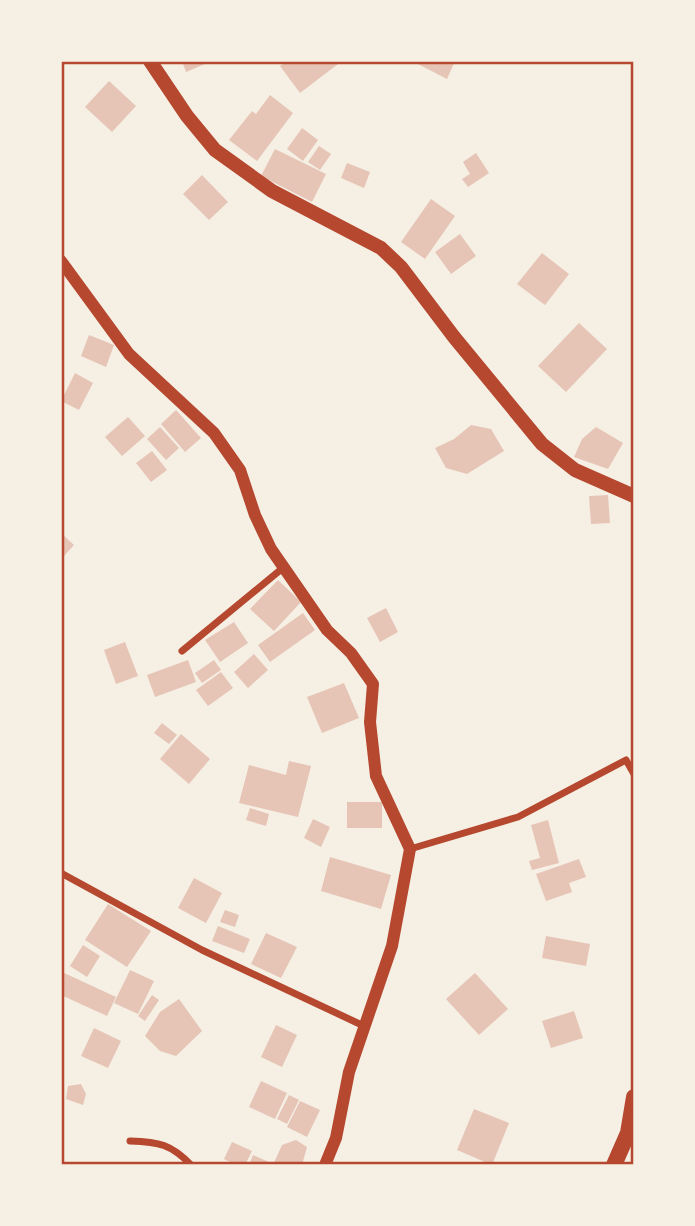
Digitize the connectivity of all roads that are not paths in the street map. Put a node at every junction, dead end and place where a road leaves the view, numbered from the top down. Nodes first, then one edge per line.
1 (149, 61) edge
2 (61, 261) edge
3 (634, 496) edge
4 (284, 567) junction
5 (182, 652) dead end
6 (634, 774) edge
7 (410, 849) junction
8 (61, 873) edge
9 (364, 1026) junction
10 (634, 1097) edge
11 (130, 1141) dead end
12 (191, 1165) edge
13 (325, 1165) edge
14 (614, 1165) edge

1 - 3 main road
2 - 4 street
4 - 5 street
4 - 7 street
6 - 7 street
7 - 9 street
8 - 9 street
9 - 13 street
10 - 14 main road
11 - 12 street

